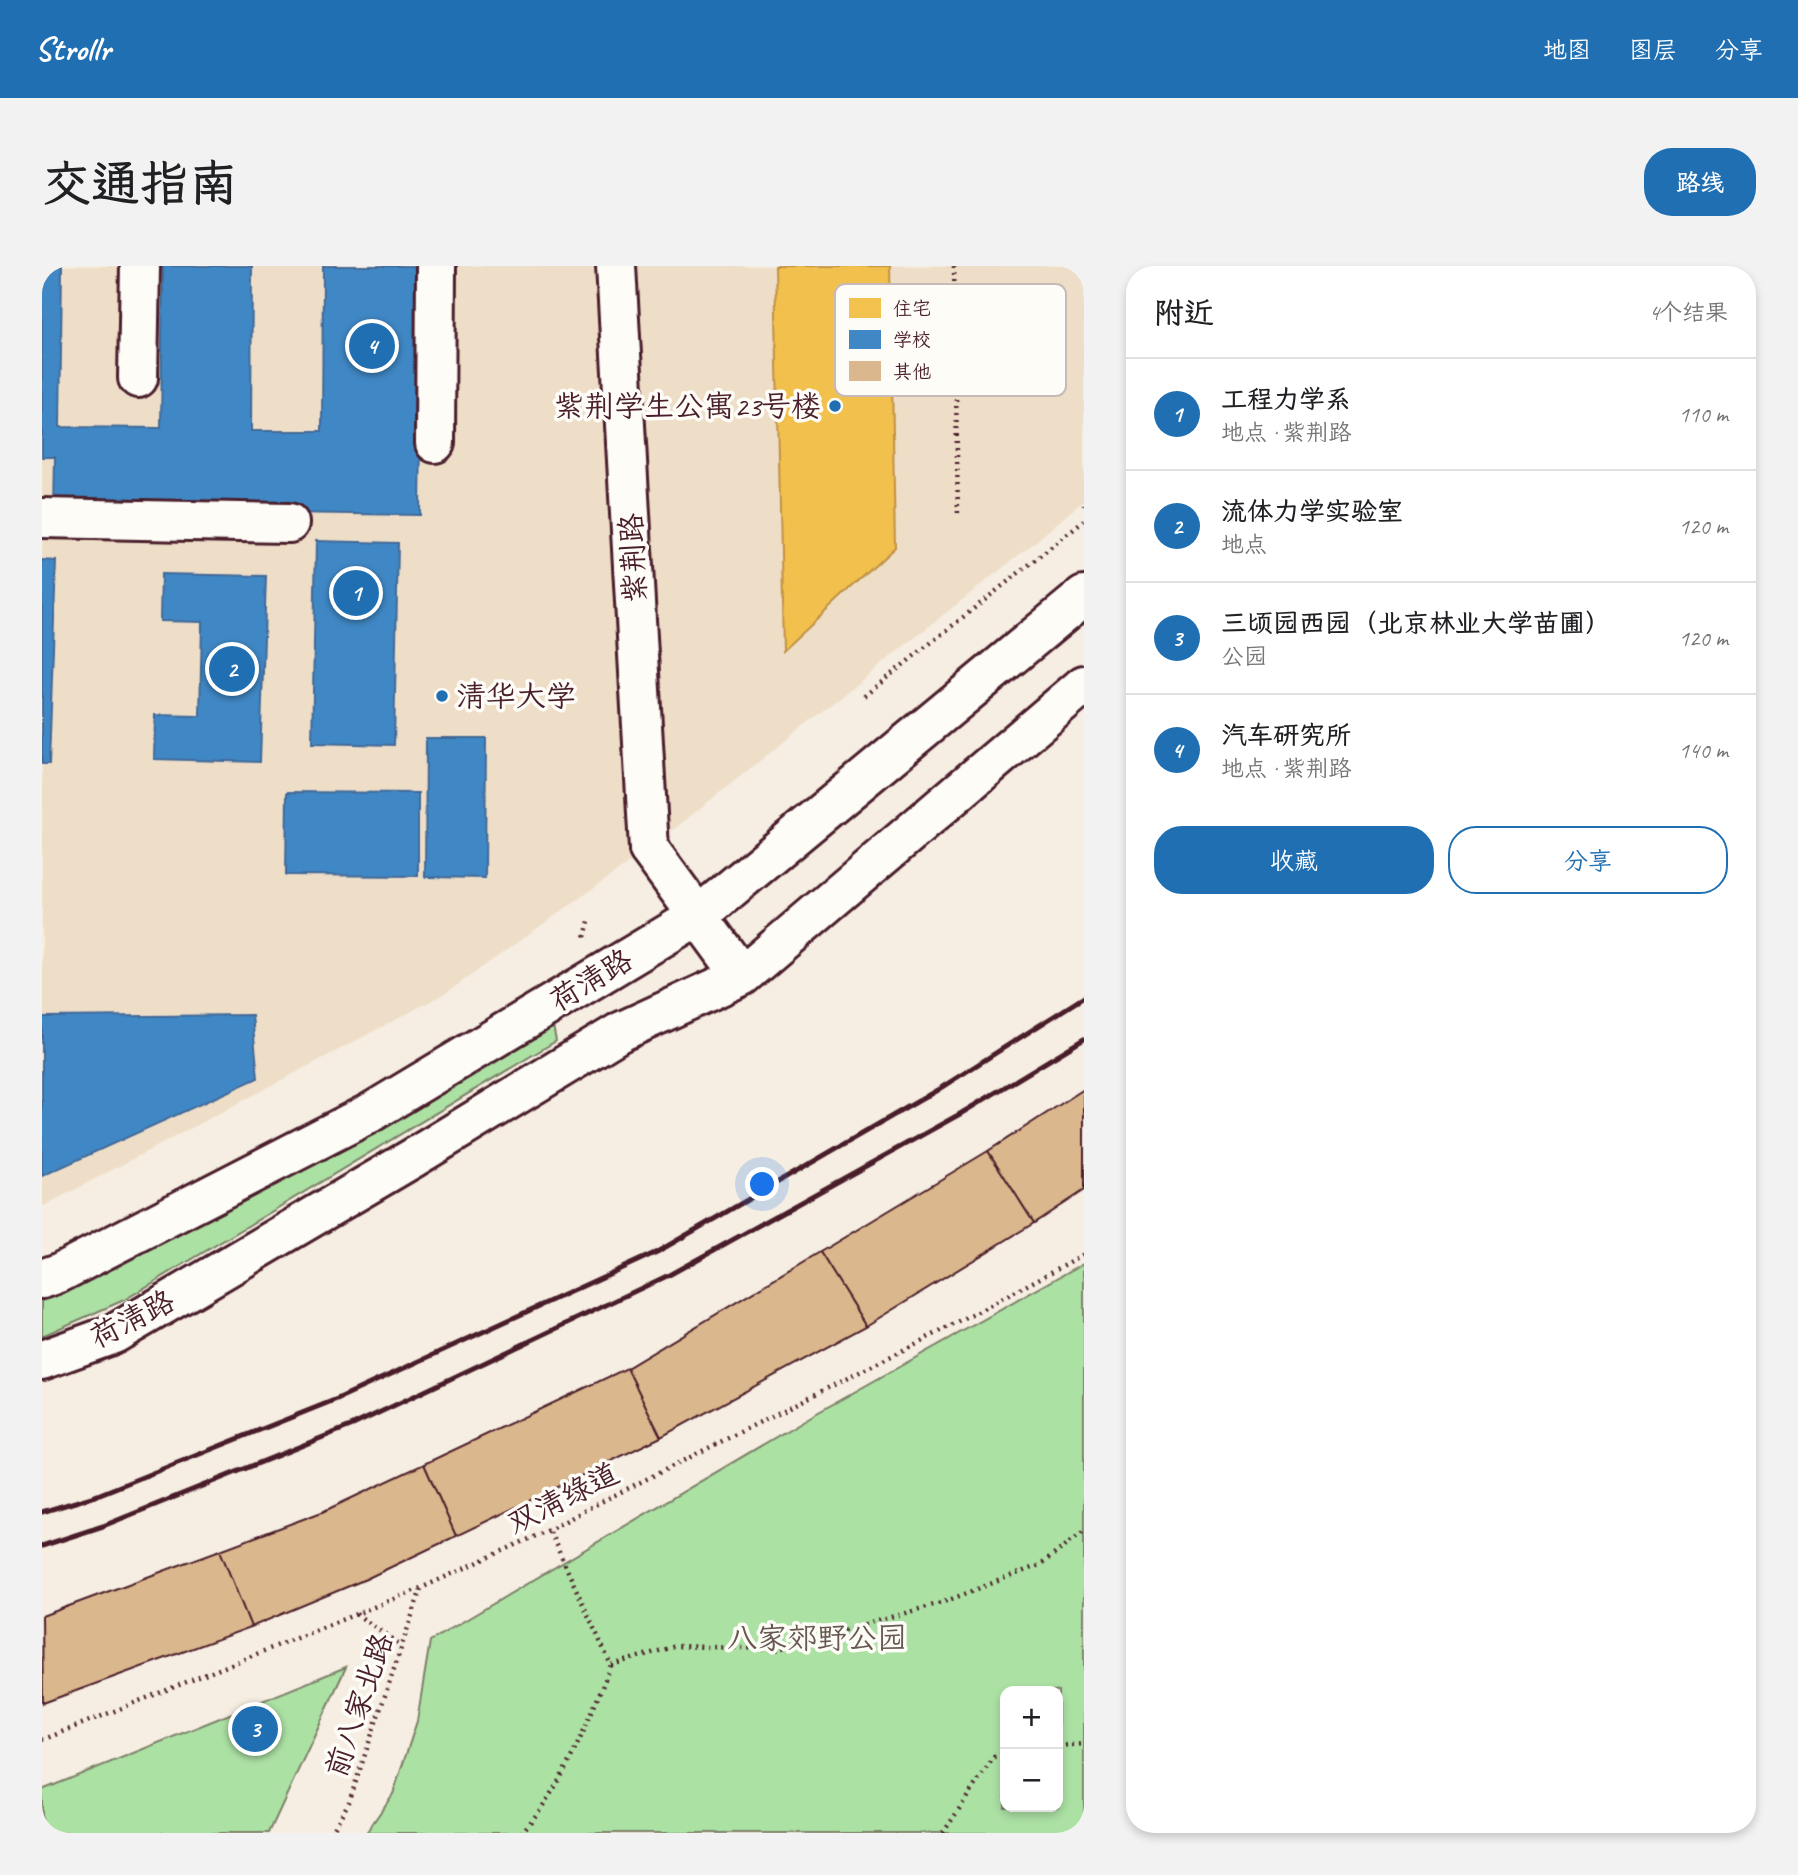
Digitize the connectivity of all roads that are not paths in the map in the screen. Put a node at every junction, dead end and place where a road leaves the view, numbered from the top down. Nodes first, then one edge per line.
1 (140, 266) edge
2 (436, 266) edge
3 (616, 266) edge
4 (138, 379) dead end
5 (435, 443) dead end
6 (42, 518) edge
7 (289, 523) dead end
8 (1084, 596) edge
9 (1084, 685) edge
10 (698, 916) junction
11 (742, 976) junction
12 (42, 1279) edge
13 (42, 1360) edge

1 - 4 main road
2 - 5 main road
3 - 10 main road, 紫荆路
6 - 7 main road
8 - 10 main road, 荷清路
9 - 11 main road, 荷清路
10 - 11 main road
10 - 12 main road, 荷清路
11 - 13 main road, 荷清路

